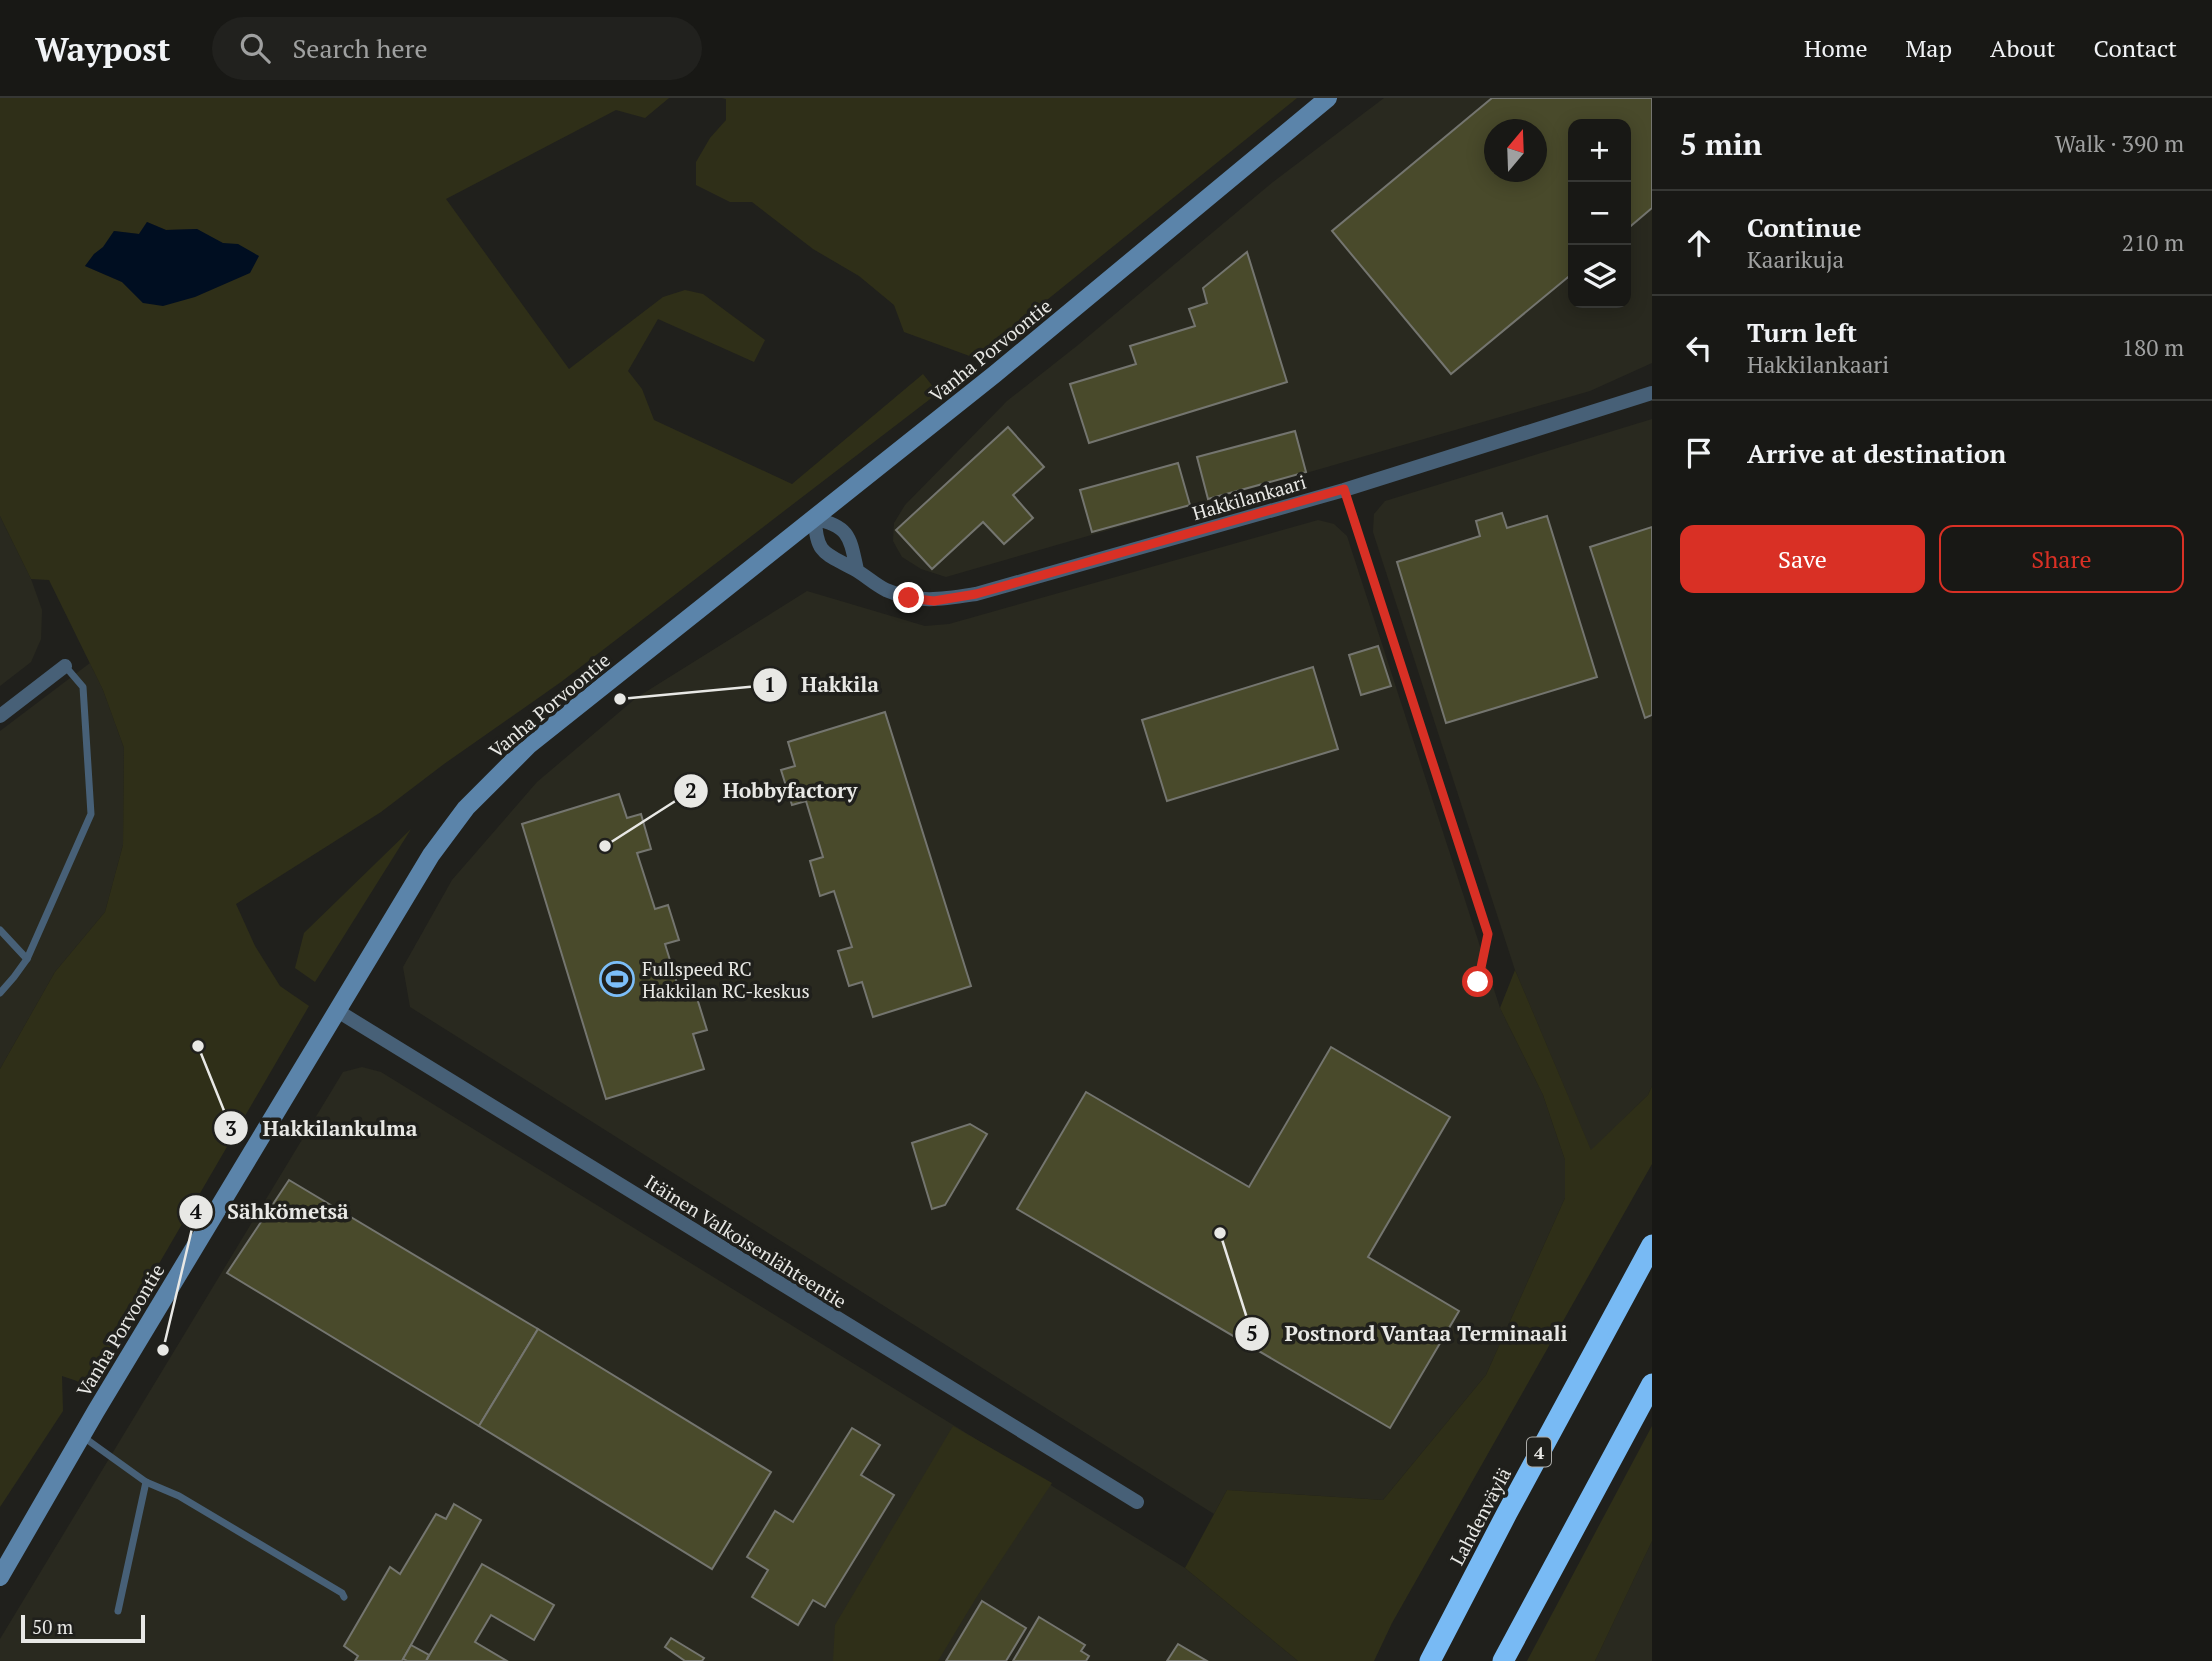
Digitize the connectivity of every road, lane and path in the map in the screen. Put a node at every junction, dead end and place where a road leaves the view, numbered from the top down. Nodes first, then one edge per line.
1 (1328, 98) edge
2 (1652, 393) edge
3 (1344, 489) junction
4 (815, 519) junction
5 (857, 570) junction
6 (65, 666) joint
7 (0, 716) edge
8 (0, 930) edge
9 (27, 959) junction
10 (1478, 982) dead end
11 (0, 993) edge
12 (336, 1010) junction
13 (1652, 1245) edge
14 (1652, 1384) edge
15 (82, 1436) junction
16 (146, 1482) junction
17 (1136, 1502) dead end
18 (0, 1577) edge
19 (344, 1597) dead end
20 (118, 1611) dead end
21 (1430, 1661) edge
22 (1503, 1661) edge

1 - 4 main road, Vanha Porvoontie
2 - 3 street, Hakkilankaari
3 - 5 street, Hakkilankaari
3 - 10 lane
4 - 5 street, Hakkilankaari
4 - 5 street
4 - 12 main road, Vanha Porvoontie
6 - 7 street
6 - 9 lane
8 - 9 lane
9 - 11 lane
12 - 15 main road, Vanha Porvoontie
12 - 17 street, Itäinen Valkoisenlähteentie
13 - 21 highway, Lahdenväylä / 4
14 - 22 highway
15 - 16 lane
15 - 18 main road, Vanha Porvoontie
16 - 19 lane
16 - 20 lane

